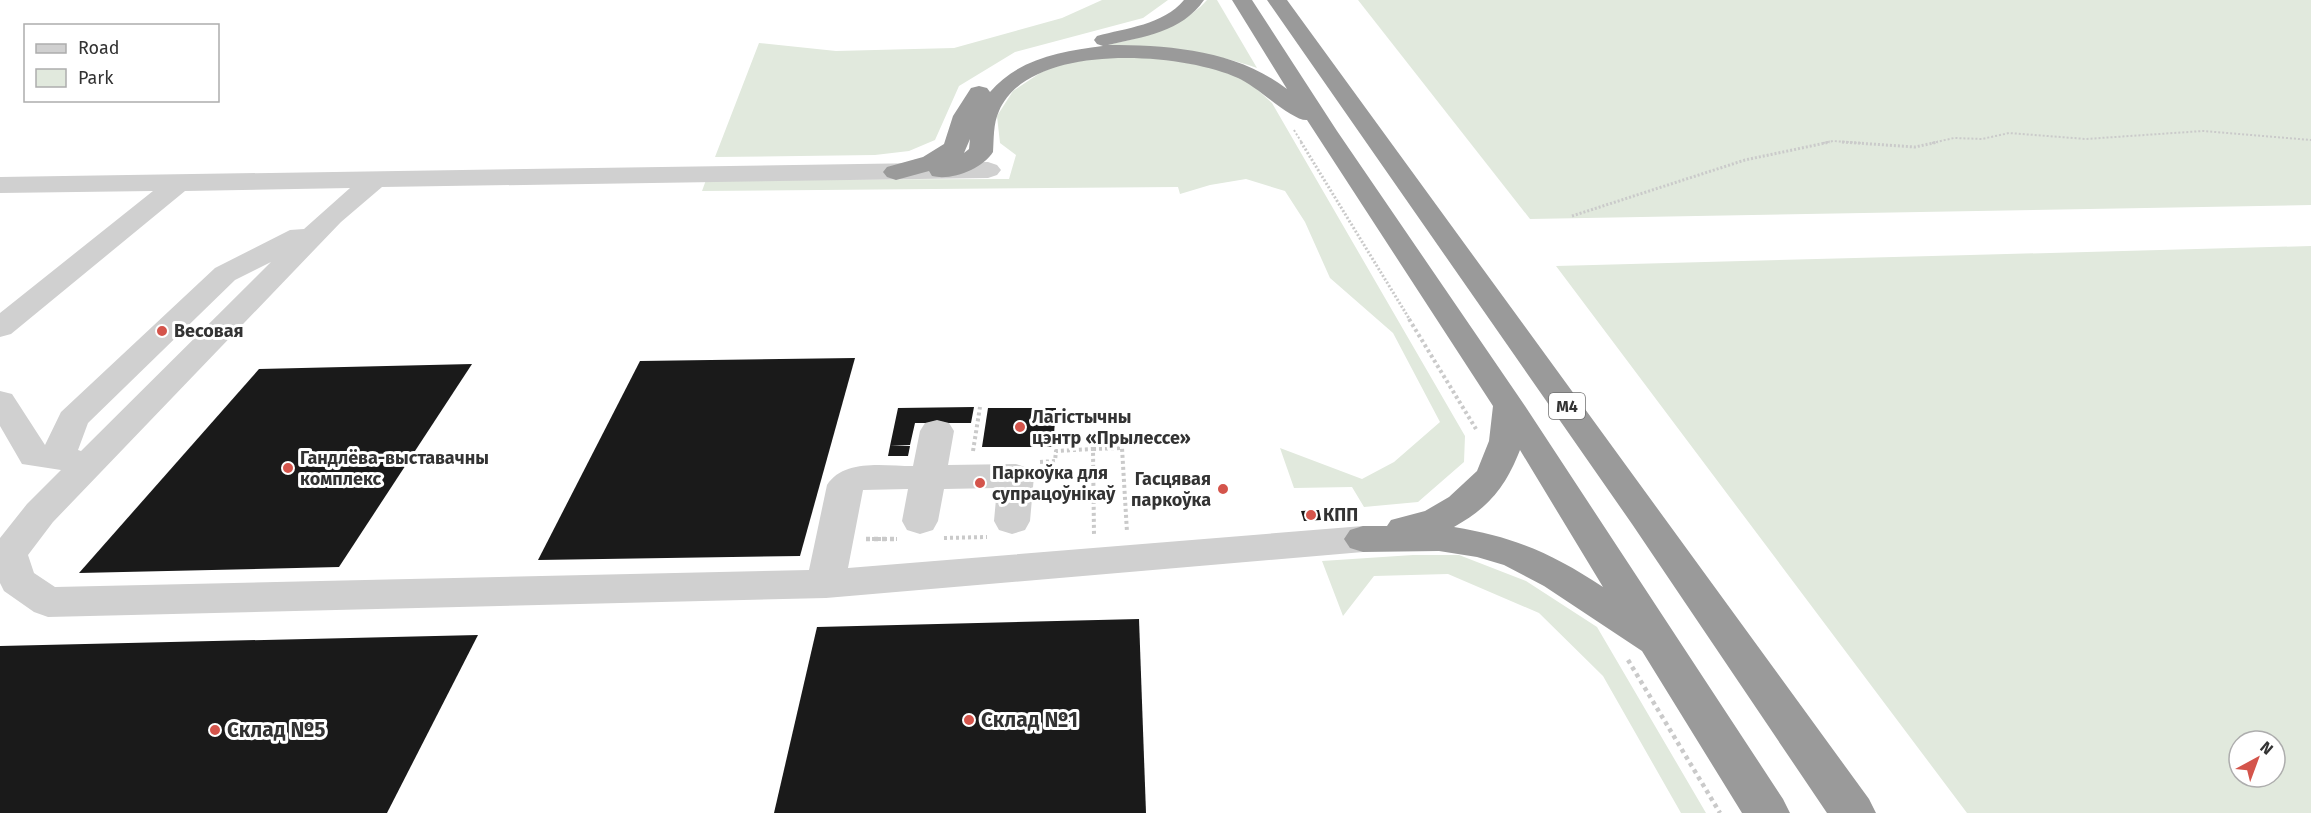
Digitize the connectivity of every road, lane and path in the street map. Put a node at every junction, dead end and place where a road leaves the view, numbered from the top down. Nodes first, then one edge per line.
1 (1194, 0) edge
2 (1242, 0) edge
3 (1277, 0) edge
4 (1272, 87) junction
5 (1325, 131) junction
6 (2311, 140) edge
7 (988, 170) dead end
8 (941, 171) junction
9 (896, 172) junction
10 (375, 180) junction
11 (179, 183) junction
12 (0, 185) edge
13 (1572, 216) dead end
14 (323, 225) junction
15 (0, 328) edge
16 (0, 401) edge
17 (1509, 406) junction
18 (937, 431) dead end
19 (1093, 449) junction
20 (74, 460) junction
21 (1498, 460) junction
22 (1031, 462) dead end
23 (929, 477) junction
24 (920, 521) dead end
25 (1012, 521) dead end
26 (1138, 534) dead end
27 (1095, 535) dead end
28 (1364, 539) junction
29 (826, 584) junction
30 (1643, 650) junction
31 (1720, 813) edge
32 (1767, 813) edge
33 (1853, 813) edge

1 - 9 highway
2 - 5 highway
3 - 33 highway, М4
4 - 5 highway
4 - 8 highway
4 - 21 path
5 - 17 highway
6 - 13 path
7 - 8 lane
8 - 9 lane
9 - 10 lane
10 - 11 lane
10 - 14 lane
11 - 12 lane
11 - 15 lane
14 - 20 lane
14 - 20 lane
16 - 20 lane
17 - 21 highway
17 - 30 highway
18 - 23 lane
19 - 22 path
19 - 26 path
19 - 27 path
20 - 29 lane
21 - 28 highway
23 - 24 lane
23 - 25 lane
23 - 29 lane
28 - 29 lane
28 - 30 highway
30 - 31 path
30 - 32 highway

